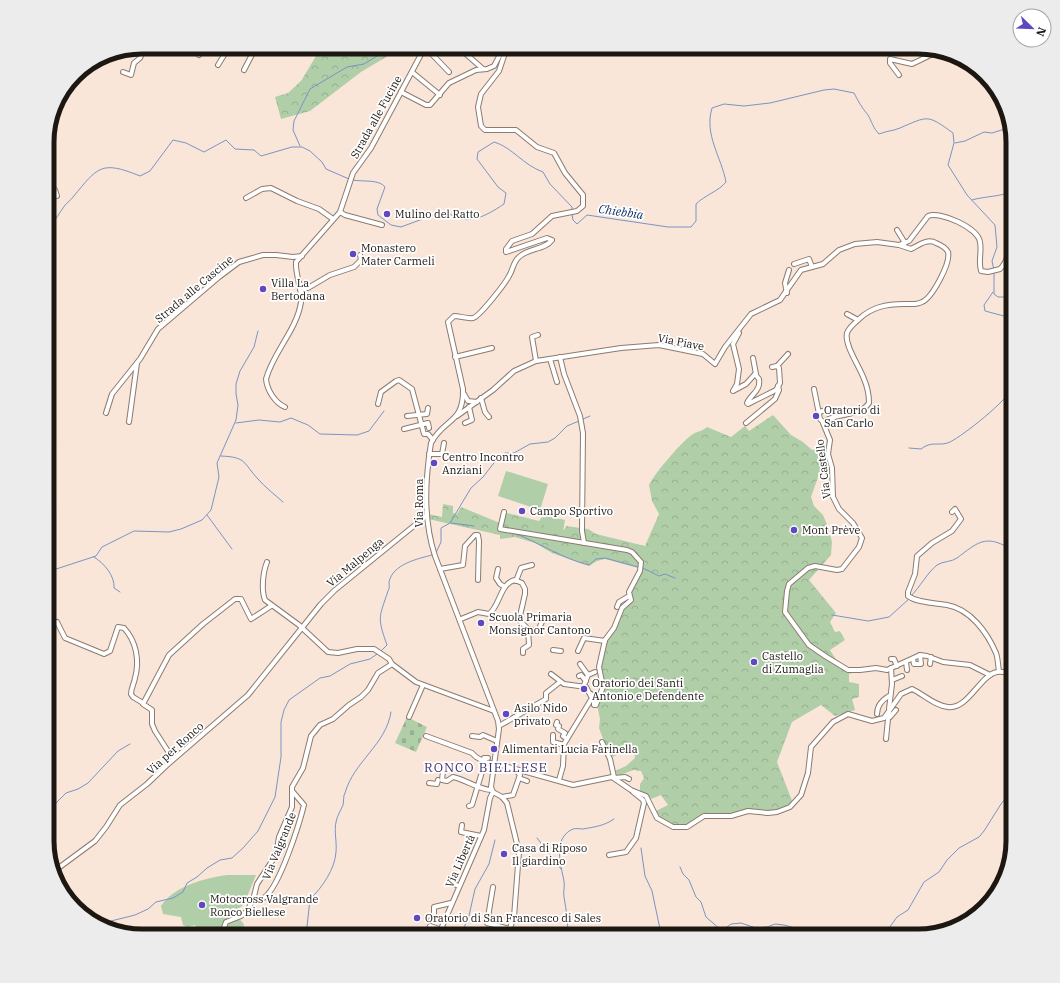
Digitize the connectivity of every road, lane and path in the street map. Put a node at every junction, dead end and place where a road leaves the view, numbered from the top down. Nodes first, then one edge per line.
1 (142, 54) edge
2 (225, 54) edge
3 (252, 54) edge
4 (421, 54) edge
5 (432, 54) edge
6 (466, 54) edge
7 (502, 54) edge
8 (504, 54) edge
9 (930, 55) edge
10 (218, 65) dead end
11 (483, 69) junction
12 (244, 70) dead end
13 (123, 72) dead end
14 (412, 72) junction
15 (449, 72) dead end
16 (899, 75) dead end
17 (401, 92) junction
18 (440, 95) junction
19 (54, 189) edge
20 (57, 196) dead end
21 (246, 198) dead end
22 (340, 212) junction
23 (333, 219) junction
24 (382, 225) dead end
25 (897, 230) dead end
26 (905, 243) junction
27 (899, 245) junction
28 (360, 255) dead end
29 (302, 256) junction
30 (1006, 257) edge
31 (794, 264) dead end
32 (812, 267) junction
33 (789, 270) dead end
34 (300, 284) junction
35 (787, 293) junction
36 (847, 314) dead end
37 (858, 320) junction
38 (740, 329) junction
39 (538, 335) dead end
40 (492, 348) dead end
41 (788, 354) dead end
42 (455, 357) junction
43 (560, 357) junction
44 (753, 358) dead end
45 (550, 359) junction
46 (536, 362) junction
47 (137, 363) junction
48 (756, 374) junction
49 (557, 382) dead end
50 (778, 386) junction
51 (463, 389) junction
52 (814, 389) dead end
53 (481, 398) junction
54 (468, 401) junction
55 (477, 402) junction
56 (462, 403) junction
57 (378, 404) dead end
58 (285, 407) dead end
59 (470, 407) junction
60 (428, 408) dead end
61 (830, 409) dead end
62 (819, 412) junction
63 (106, 413) dead end
64 (407, 416) dead end
65 (419, 416) junction
66 (458, 416) junction
67 (489, 417) dead end
68 (128, 422) dead end
69 (824, 422) junction
70 (465, 423) dead end
71 (746, 423) dead end
72 (422, 426) junction
73 (404, 429) dead end
74 (434, 438) junction
75 (444, 443) dead end
76 (430, 454) junction
77 (504, 512) dead end
78 (952, 512) dead end
79 (426, 516) junction
80 (584, 543) junction
81 (267, 562) dead end
82 (532, 566) dead end
83 (440, 569) junction
84 (498, 569) dead end
85 (478, 580) dead end
86 (516, 580) junction
87 (505, 587) junction
88 (629, 594) junction
89 (271, 606) junction
90 (617, 607) dead end
91 (544, 617) dead end
92 (461, 619) junction
93 (57, 622) dead end
94 (302, 629) junction
95 (528, 630) junction
96 (605, 641) junction
97 (553, 650) dead end
98 (561, 651) dead end
99 (578, 651) dead end
100 (523, 652) dead end
101 (920, 655) junction
102 (931, 657) junction
103 (891, 659) dead end
104 (913, 659) junction
105 (906, 662) junction
106 (392, 664) junction
107 (580, 664) dead end
108 (930, 664) dead end
109 (897, 666) junction
110 (891, 668) junction
111 (907, 670) dead end
112 (999, 671) junction
113 (595, 672) dead end
114 (1006, 672) edge
115 (551, 674) dead end
116 (588, 675) junction
117 (579, 676) dead end
118 (902, 676) dead end
119 (990, 676) junction
120 (892, 680) junction
121 (560, 682) junction
122 (585, 683) junction
123 (422, 685) junction
124 (591, 694) junction
125 (889, 696) junction
126 (894, 702) junction
127 (143, 703) junction
128 (896, 710) dead end
129 (494, 711) junction
130 (888, 713) junction
131 (877, 714) dead end
132 (410, 717) dead end
133 (888, 718) junction
134 (557, 722) dead end
135 (499, 726) junction
136 (553, 735) dead end
137 (426, 736) dead end
138 (472, 736) dead end
139 (567, 739) junction
140 (886, 739) dead end
141 (497, 741) junction
142 (602, 742) dead end
143 (564, 745) junction
144 (173, 759) junction
145 (484, 762) junction
146 (494, 764) junction
147 (514, 768) junction
148 (443, 771) dead end
149 (520, 778) junction
150 (614, 778) junction
151 (629, 779) dead end
152 (440, 780) junction
153 (558, 780) junction
154 (527, 781) dead end
155 (429, 783) dead end
156 (477, 786) junction
157 (631, 790) junction
158 (492, 791) junction
159 (293, 792) junction
160 (502, 797) junction
161 (469, 806) dead end
162 (462, 825) dead end
163 (481, 836) junction
164 (609, 855) dead end
165 (58, 868) edge
166 (450, 879) dead end
167 (459, 886) junction
168 (493, 888) dead end
169 (253, 900) junction
170 (451, 903) junction
171 (430, 921) dead end
172 (223, 929) edge
173 (429, 929) edge
174 (439, 929) edge
175 (442, 929) edge
176 (510, 929) joint

1 - 13 street
2 - 10 street
3 - 12 street
4 - 14 street, Strada alle Fucine
5 - 15 street
6 - 11 street
7 - 11 street
8 - 42 street
9 - 16 street
11 - 18 street
14 - 17 street, Strada alle Fucine
14 - 18 street
17 - 18 street
17 - 22 street, Strada alle Fucine
19 - 20 street
21 - 23 street
22 - 23 street
22 - 24 street
23 - 29 street
25 - 26 street
26 - 27 street
26 - 30 street
27 - 32 street, Via Piave
27 - 37 street
28 - 34 street
29 - 34 street
29 - 47 street, Strada alle Cascine
31 - 32 street
32 - 35 street, Via Piave
33 - 35 street
34 - 58 street
35 - 38 street, Via Piave
36 - 37 street
37 - 69 street
38 - 43 street, Via Piave
38 - 48 street
39 - 46 street
40 - 42 street
41 - 50 street
42 - 51 street
43 - 45 street, Via Piave
43 - 80 street
44 - 48 street
45 - 46 street, Via Piave
45 - 49 street
46 - 53 street, Via Piave
47 - 63 street, Strada alle Cascine
47 - 68 street
48 - 50 street
50 - 71 street
51 - 54 street
51 - 56 street
52 - 62 street, Via Castello
53 - 55 street, Via Piave
53 - 67 street
54 - 55 street
54 - 56 street
55 - 59 street, Via Piave
56 - 59 street
56 - 66 street
57 - 65 street
59 - 66 street, Via Piave
59 - 70 street
60 - 65 street
61 - 62 street
62 - 69 street, Via Castello
64 - 65 street
65 - 72 street
66 - 74 street
69 - 110 street, Via Castello
72 - 73 street
72 - 74 street
72 - 74 street
74 - 76 street, Via Roma
75 - 76 street
76 - 79 street, Via Roma
77 - 80 street
78 - 112 street
79 - 83 street, Via Roma
79 - 94 street, Via Malpenga
80 - 88 street
81 - 89 street
82 - 86 street
83 - 85 street
83 - 92 street, Via Roma
84 - 87 street
86 - 87 street
86 - 95 street
87 - 92 street
88 - 90 street
88 - 96 street
89 - 94 street
89 - 127 street
91 - 95 street
92 - 129 street, Via Roma
93 - 127 street
94 - 106 street
94 - 144 street, Via per Ronco
95 - 100 street
96 - 99 street
96 - 124 street
97 - 98 street
101 - 102 street
101 - 104 street
101 - 104 street
102 - 108 street
102 - 119 street
103 - 109 street
104 - 105 street
105 - 109 street
105 - 111 street
106 - 123 street
106 - 159 street
107 - 116 street
109 - 110 street
110 - 120 street
112 - 114 street
112 - 119 street
113 - 116 street
115 - 121 street
116 - 122 street
117 - 122 street
118 - 120 street
119 - 126 street
120 - 125 street
121 - 122 street
121 - 135 street
122 - 124 street
123 - 129 street
123 - 132 street
124 - 139 street
125 - 130 street
125 - 131 street
126 - 130 street
126 - 133 street
127 - 144 street
128 - 133 street
129 - 135 street, Via Roma
130 - 157 street
133 - 140 street
134 - 139 street
135 - 141 street, Via Roma
136 - 143 street
137 - 145 street
138 - 141 street
139 - 143 street
141 - 146 street, Via Roma
142 - 150 street
143 - 153 street
144 - 165 street, Via per Ronco
145 - 146 street
145 - 156 street
146 - 147 street
146 - 158 street, Via Roma
147 - 149 street
147 - 153 street
148 - 152 street
149 - 154 street
149 - 160 street
150 - 151 street
150 - 153 street
150 - 157 street
152 - 155 street
152 - 156 street
156 - 158 street
156 - 161 street
157 - 164 street
158 - 160 street
158 - 163 street, Via Libertà
159 - 169 street
159 - 169 street, Via Valgrande
160 - 176 street
162 - 163 street
163 - 167 street, Via Libertà
166 - 167 street
167 - 170 street, Via Libertà
168 - 176 street
169 - 172 street, Via Valgrande
170 - 171 street
170 - 175 street, Via Libertà
173 - 174 street

